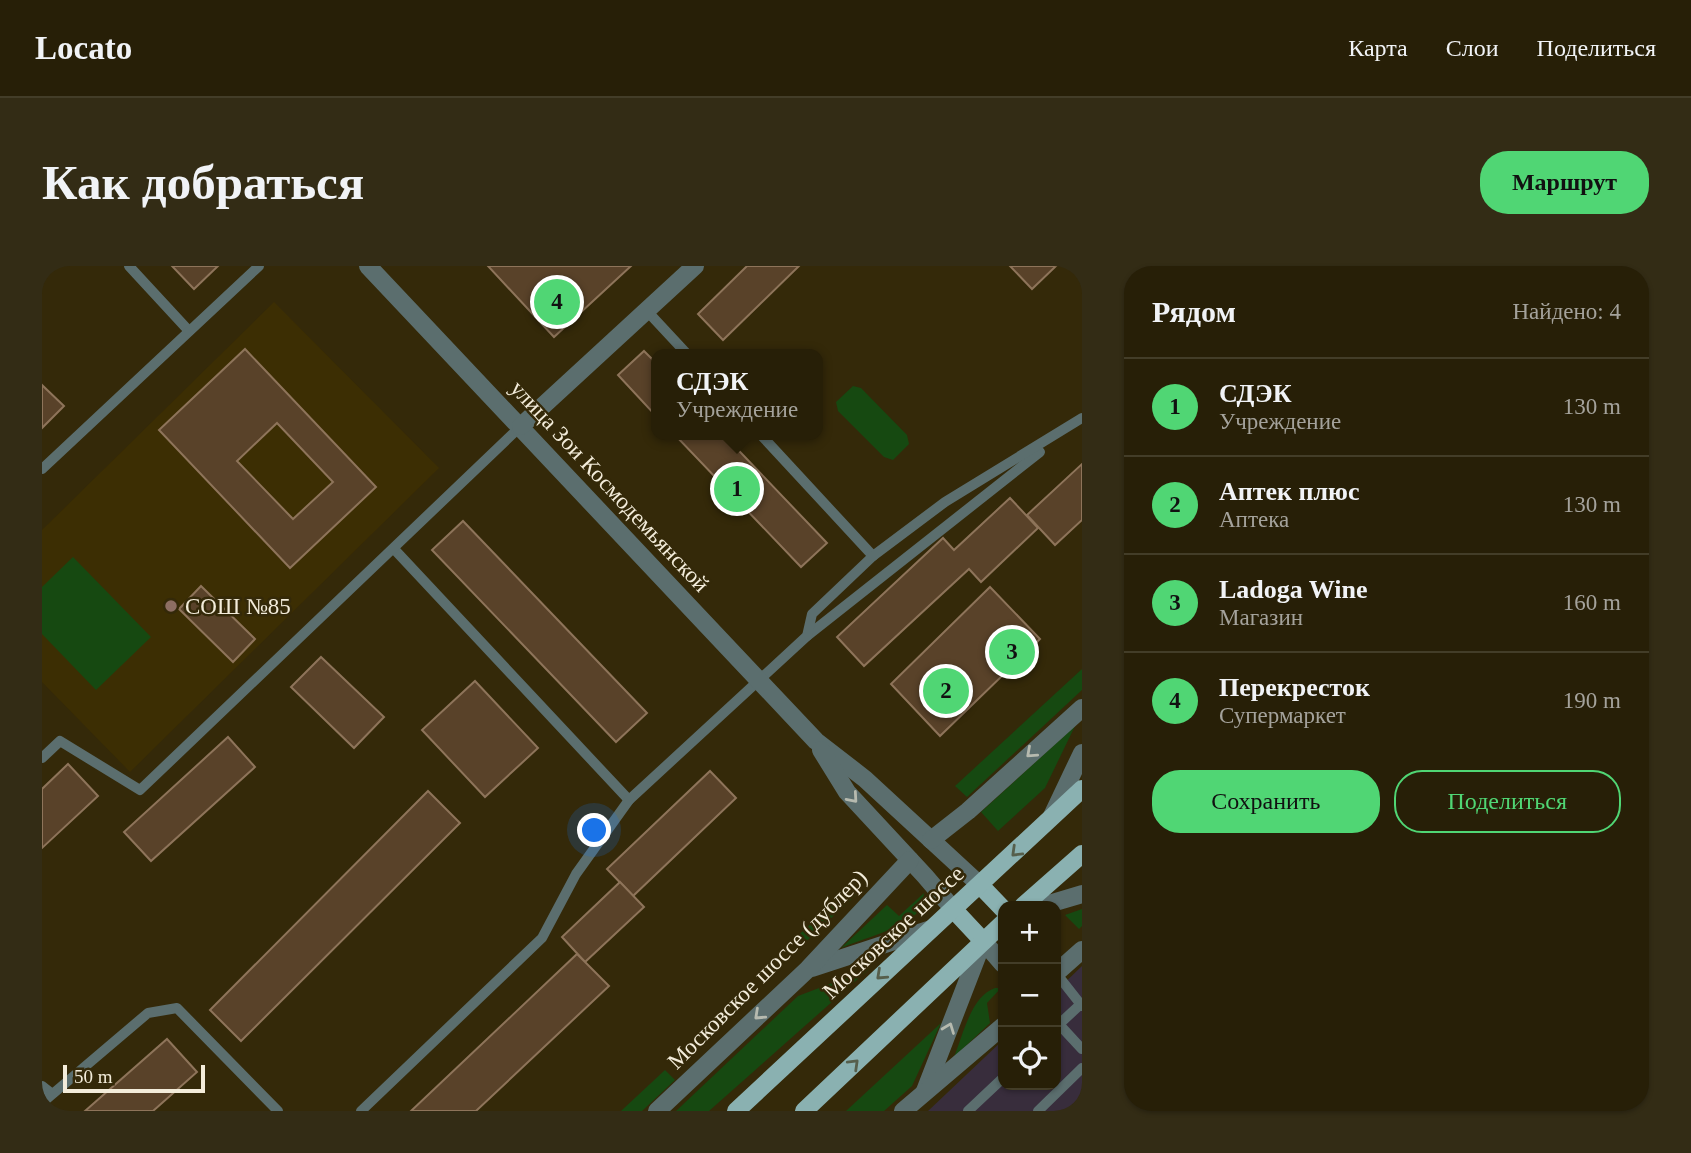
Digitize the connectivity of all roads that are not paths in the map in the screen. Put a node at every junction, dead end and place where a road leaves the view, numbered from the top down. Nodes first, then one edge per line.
1 (129, 266) edge
2 (259, 266) edge
3 (368, 266) edge
4 (695, 266) edge
5 (647, 310) junction
6 (189, 331) junction
7 (682, 349) edge
8 (1079, 421) edge
9 (521, 426) junction
10 (766, 440) edge
11 (42, 469) edge
12 (394, 549) junction
13 (873, 556) junction
14 (807, 636) junction
15 (758, 681) junction
16 (1082, 708) edge
17 (816, 741) junction
18 (1082, 752) edge
19 (42, 758) edge
20 (1082, 789) edge
21 (629, 800) junction
22 (1051, 818) junction
23 (931, 840) junction
24 (1082, 854) edge
25 (910, 860) junction
26 (980, 885) junction
27 (1082, 894) edge
28 (1029, 901) edge
29 (1059, 901) edge
30 (998, 904) edge
31 (954, 910) junction
32 (998, 927) edge
33 (931, 929) junction
34 (983, 940) junction
35 (1082, 950) edge
36 (998, 958) edge
37 (808, 969) junction
38 (1061, 969) edge
39 (1061, 979) edge
40 (1082, 1004) edge
41 (1061, 1021) edge
42 (1002, 1027) edge
43 (1060, 1027) edge
44 (1082, 1049) edge
45 (1082, 1068) edge
46 (998, 1083) edge
47 (42, 1086) edge
48 (925, 1091) junction
49 (51, 1093) junction
50 (42, 1103) edge
51 (278, 1111) edge
52 (361, 1111) edge
53 (657, 1111) edge
54 (736, 1111) edge
55 (804, 1111) edge
56 (903, 1111) edge
57 (968, 1111) edge
58 (1038, 1111) edge

1 - 6 lane
2 - 6 lane
3 - 9 street, улица Зои Космодемьянской
4 - 5 street
5 - 7 lane
5 - 9 street
6 - 11 lane
8 - 13 lane
8 - 14 lane
9 - 12 lane
9 - 15 street, улица Зои Космодемьянской
10 - 13 lane
12 - 19 lane
12 - 21 lane
13 - 14 lane
14 - 15 lane
15 - 17 street, улица Зои Космодемьянской
15 - 21 lane
16 -> 23 street
17 - 23 street, улица Зои Космодемьянской
17 -> 25 street, улица Зои Космодемьянской
18 - 22 street
20 - 22 main road, Московское шоссе
21 - 52 lane
22 -> 26 main road, Московское шоссе
23 - 26 street, улица Зои Космодемьянской
24 - 28 main road
25 - 31 street, улица Зои Космодемьянской
25 - 37 street, Московское шоссе (дублер)
26 - 30 main road, улица Зои Космодемьянской
26 - 31 main road, Московское шоссе
27 - 29 street
31 - 33 main road, Московское шоссе
31 - 34 main road, улица Зои Космодемьянской
32 - 34 main road
33 - 37 street
33 -> 54 main road, Московское шоссе
34 - 36 street, улица Зои Космодемьянской
48 -> 34 street
55 -> 34 main road
35 - 38 street
37 -> 53 street, Московское шоссе (дублер)
39 - 40 lane
40 - 41 lane
42 - 48 street
43 - 44 lane
45 - 58 lane
46 - 57 lane
47 - 49 lane
48 - 56 street
49 - 50 lane
49 - 51 lane

